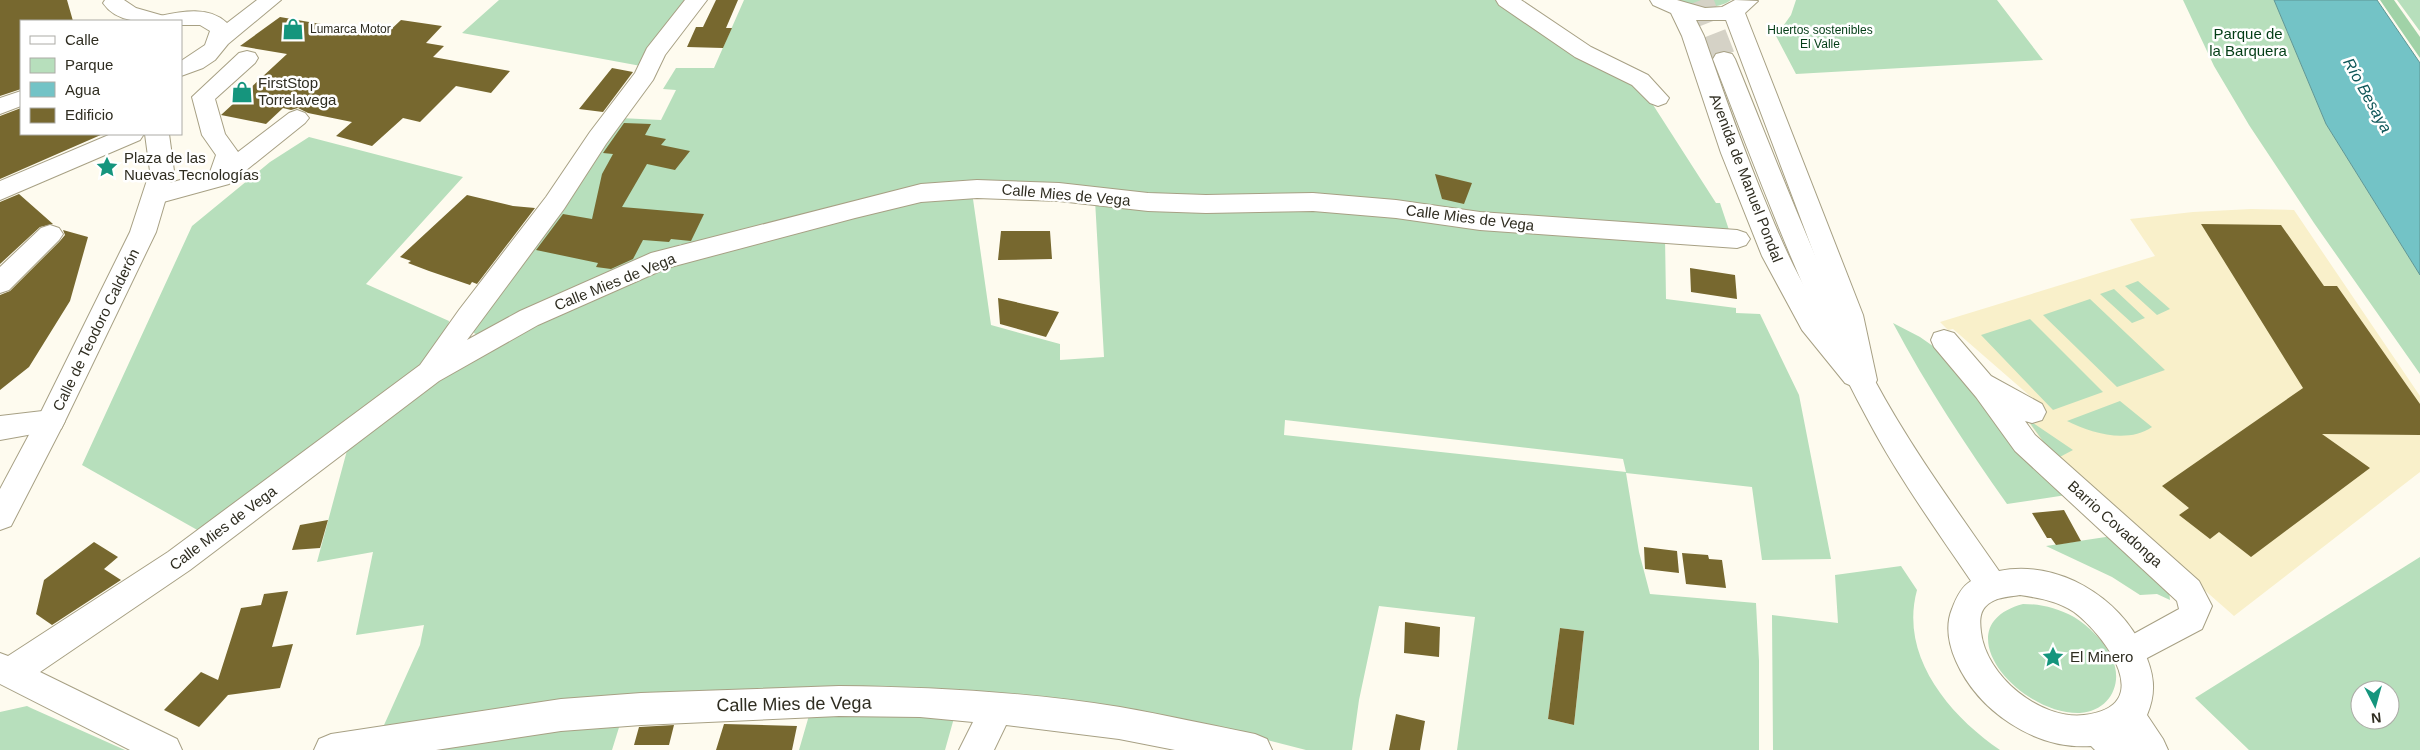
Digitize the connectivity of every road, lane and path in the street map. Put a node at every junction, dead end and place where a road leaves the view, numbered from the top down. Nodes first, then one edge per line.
1 (262, 0) edge
2 (270, 0) edge
3 (696, 0) edge
4 (1507, 0) edge
5 (1670, 5) edge
6 (1741, 5) edge
7 (114, 8) edge
8 (152, 20) edge
9 (173, 20) edge
10 (217, 30) junction
11 (247, 58) dead end
12 (1724, 59) tunnel mouth
13 (183, 69) edge
14 (20, 98) edge
15 (1658, 98) dead end
16 (0, 106) edge
17 (297, 118) dead end
18 (130, 135) edge
19 (157, 135) edge
20 (220, 178) junction
21 (0, 191) edge
22 (156, 195) junction
23 (50, 234) dead end
24 (1737, 239) dead end
25 (0, 283) edge
26 (1944, 340) dead end
27 (429, 374) junction
28 (1978, 380) junction
29 (1864, 386) junction
30 (2032, 412) dead end
31 (50, 421) junction
32 (0, 428) edge
33 (0, 517) edge
34 (1992, 586) junction
35 (2130, 652) junction
36 (5, 671) edge
37 (997, 708) junction
38 (2127, 715) junction
39 (2108, 740) edge
40 (165, 750) edge
41 (331, 750) edge
42 (976, 750) edge
43 (1256, 750) edge
44 (2151, 750) edge

1 - 10 main road
2 - 10 main road
3 - 27 main road, Calle Mies de Vega
4 - 15 main road
5 - 6 main road
5 - 29 main road, Avenida de Manuel Pondal
6 - 29 main road, Avenida de Manuel Pondal
7 - 8 main road
9 - 10 main road
10 - 13 main road
11 - 20 main road
12 - 29 main road, Avenida de Manuel Pondal
14 - 16 main road
17 - 20 main road
18 - 21 main road
19 - 22 main road, Calle de Teodoro Calderón
20 - 22 main road
22 - 31 main road, Calle de Teodoro Calderón
23 - 25 main road
24 - 27 main road, Calle Mies de Vega
26 - 28 main road, Barrio Covadonga
27 - 36 main road, Calle Mies de Vega
28 - 30 main road, Barrio Covadonga
28 - 35 main road, Barrio Covadonga
29 - 34 main road, Avenida de Manuel Pondal
31 - 32 main road
31 - 33 main road, Calle de Teodoro Calderón
34 - 35 main road
34 - 39 main road
35 - 38 main road
36 - 40 main road
37 - 41 main road, Calle Mies de Vega
37 - 42 main road
37 - 43 main road, Calle Mies de Vega
38 - 39 main road
38 - 44 main road

